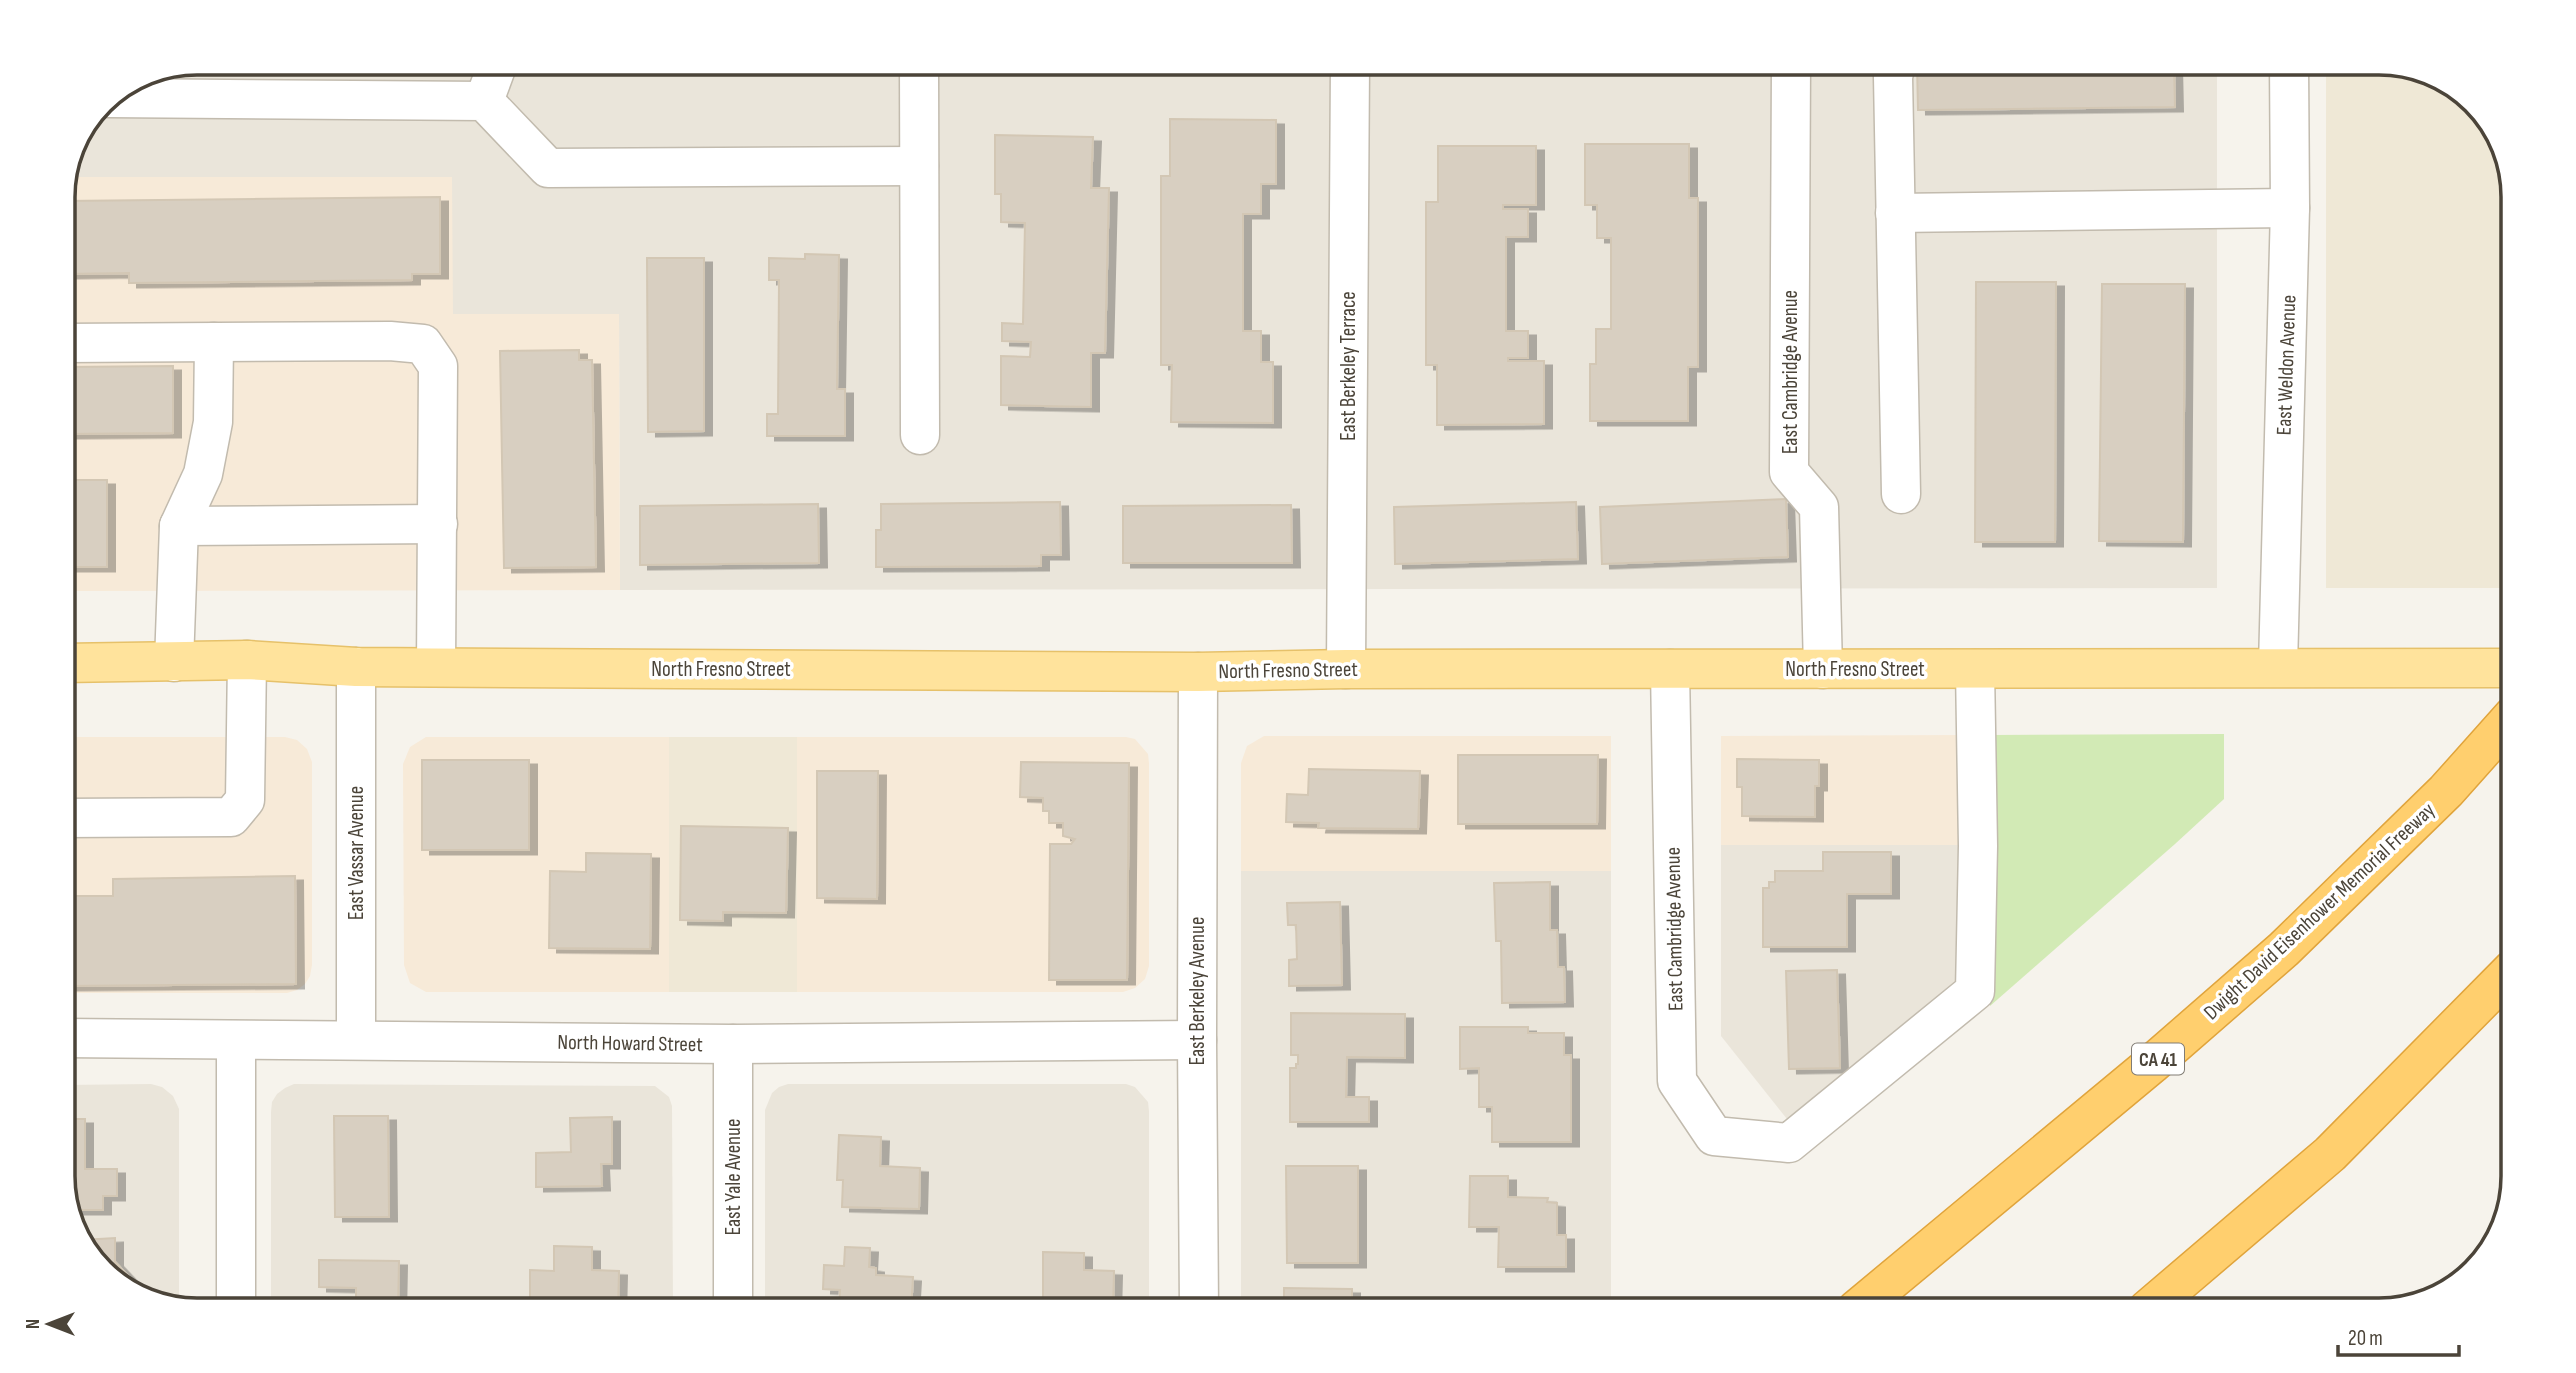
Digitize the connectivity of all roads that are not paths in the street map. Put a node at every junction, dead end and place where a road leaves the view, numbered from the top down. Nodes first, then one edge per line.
1 (494, 75) edge
2 (919, 75) edge
3 (1350, 75) edge
4 (1791, 75) edge
5 (1893, 75) edge
6 (2289, 75) edge
7 (128, 98) edge
8 (484, 102) junction
9 (919, 166) junction
10 (2290, 208) junction
11 (1895, 213) junction
12 (214, 342) junction
13 (76, 343) edge
14 (920, 435) dead end
15 (1901, 494) dead end
16 (438, 524) junction
17 (179, 526) junction
18 (247, 660) junction
19 (174, 662) junction
20 (76, 663) edge
21 (2278, 666) junction
22 (356, 667) junction
23 (436, 667) junction
24 (1346, 668) junction
25 (1670, 668) junction
26 (1975, 668) junction
27 (2500, 668) edge
28 (1824, 669) junction
29 (1198, 672) junction
30 (2501, 730) edge
31 (76, 818) edge
32 (2501, 981) edge
33 (76, 1038) edge
34 (356, 1039) junction
35 (236, 1040) junction
36 (1196, 1040) junction
37 (733, 1044) junction
38 (236, 1298) edge
39 (733, 1298) edge
40 (1199, 1298) edge
41 (1870, 1298) edge
42 (2161, 1298) edge

1 - 8 street
2 - 9 street
3 - 24 street, East Berkeley Terrace
4 - 28 street, East Cambridge Avenue
5 - 11 street
6 - 10 street, East Weldon Avenue
7 - 8 street
8 - 9 street
9 - 14 street
10 - 11 street
10 - 21 street, East Weldon Avenue
11 - 15 street
12 - 13 street
12 - 16 street
12 - 17 street
16 - 17 street
16 - 23 street
17 - 19 street
18 - 19 main road, North Fresno Street
18 - 22 main road, North Fresno Street
18 - 31 street
19 - 20 main road, North Fresno Street
21 - 26 main road, North Fresno Street
21 - 27 main road, North Fresno Street
22 - 23 main road, North Fresno Street
22 - 34 street, East Vassar Avenue
23 - 29 main road, North Fresno Street
24 - 25 main road, North Fresno Street
24 - 29 main road, North Fresno Street
25 - 26 street, East Cambridge Avenue
25 - 28 main road, North Fresno Street
26 - 28 main road, North Fresno Street
29 - 36 street, East Berkeley Avenue
30 - 41 highway, Dwight David Eisenhower Memorial Freeway / CA 41
32 - 42 highway
33 - 35 street, North Howard Street
34 - 35 street, North Howard Street
34 - 37 street, North Howard Street
35 - 38 street
36 - 37 street, North Howard Street
36 - 40 street, East Berkeley Avenue
37 - 39 street, East Yale Avenue

